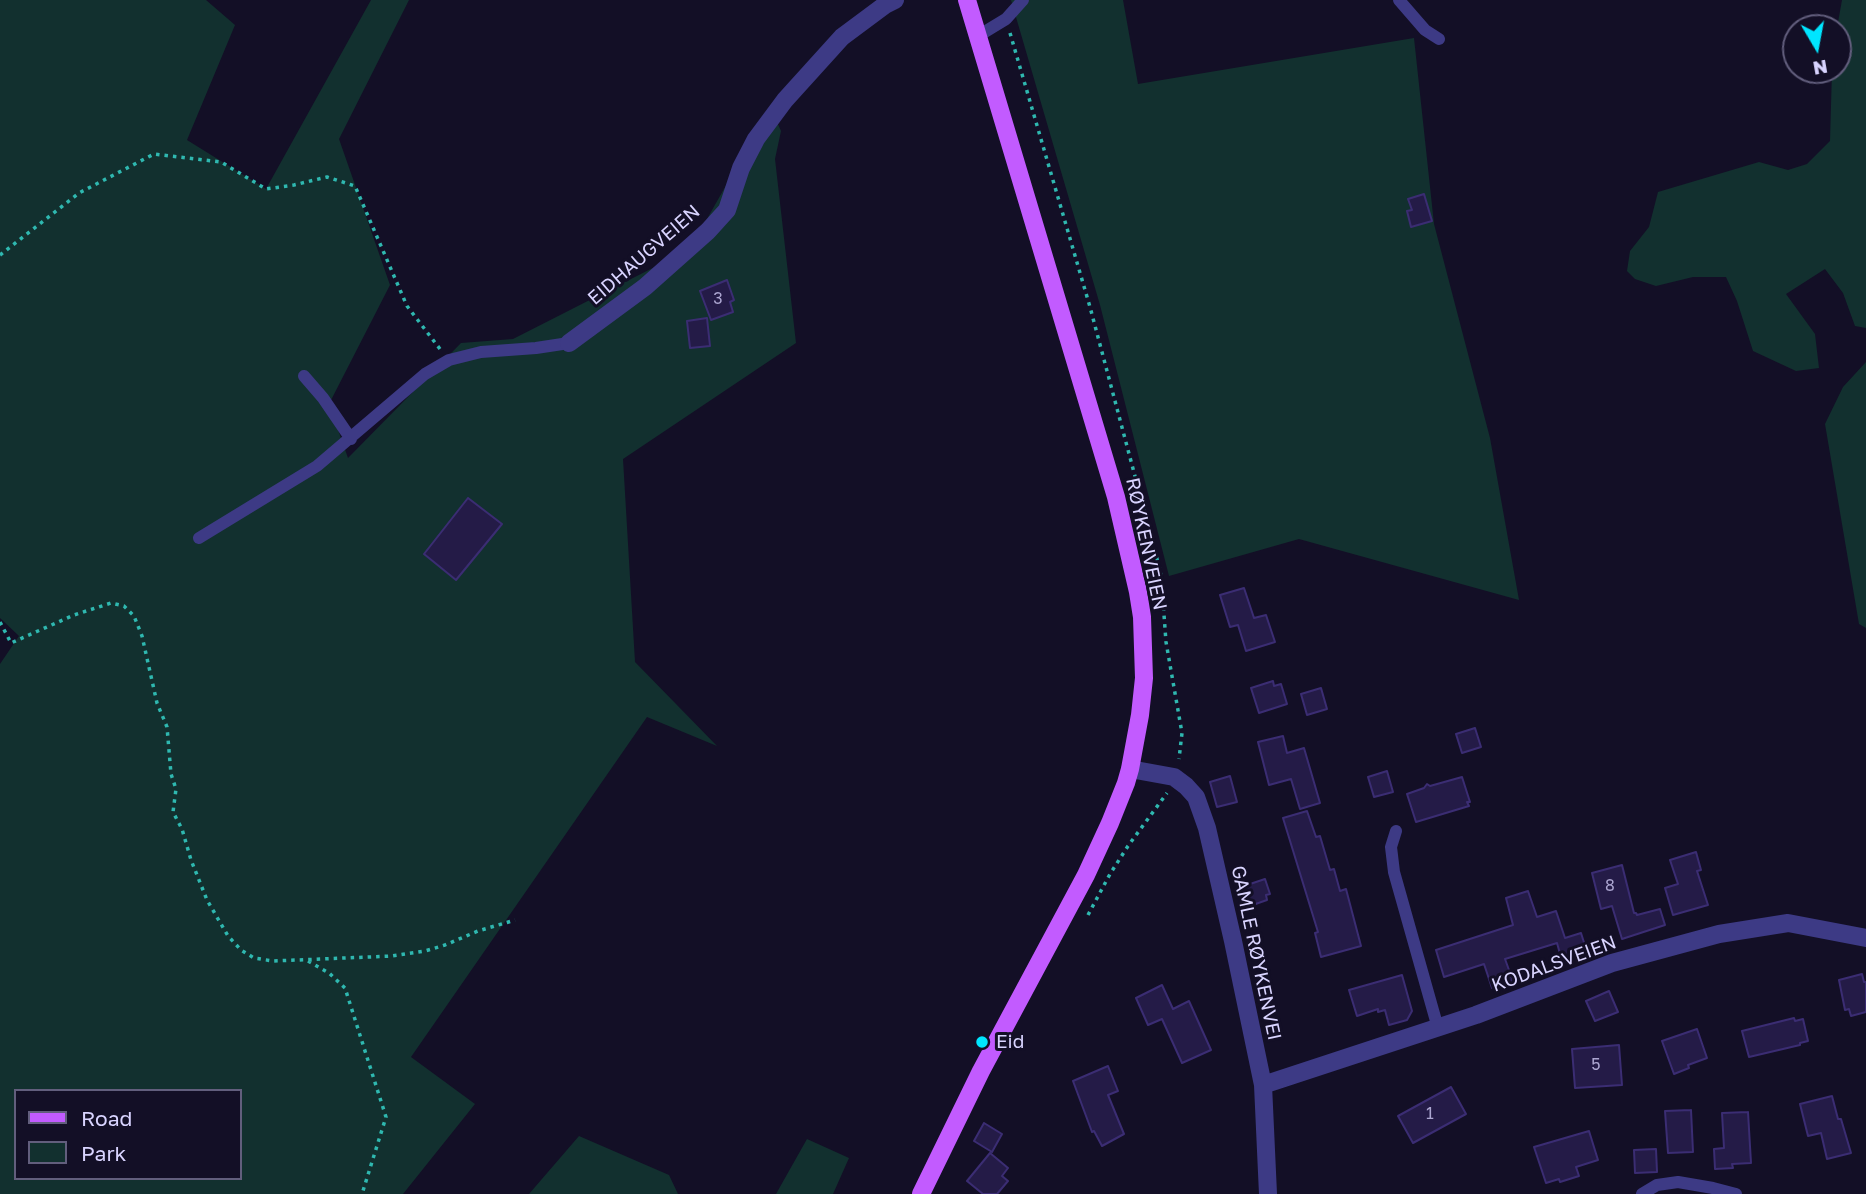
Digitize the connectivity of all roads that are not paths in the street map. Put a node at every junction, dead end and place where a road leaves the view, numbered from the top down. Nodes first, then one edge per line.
1 (895, 0) edge
2 (967, 0) edge
3 (1023, 0) edge
4 (1399, 0) edge
5 (978, 36) junction
6 (1439, 39) dead end
7 (569, 343) joint
8 (304, 376) dead end
9 (351, 439) junction
10 (199, 538) dead end
11 (1130, 769) junction
12 (1396, 831) dead end
13 (1866, 938) edge
14 (1438, 1028) junction
15 (1263, 1086) junction
16 (921, 1194) edge
17 (1268, 1194) edge
18 (1642, 1194) edge
19 (1736, 1194) edge

1 - 7 street, EIDHAUGVEIEN
2 - 5 main road, RØYKENVEIEN
3 - 5 lane
4 - 6 lane
5 - 11 main road, RØYKENVEIEN
7 - 9 lane
8 - 9 lane
9 - 10 lane
11 - 15 street, GAMLE RØYKENVEI
11 - 16 main road, RØYKENVEIEN
12 - 14 lane
13 - 14 street, KODALSVEIEN
14 - 15 street, KODALSVEIEN
15 - 17 street, GAMLE RØYKENVEI
18 - 19 lane

